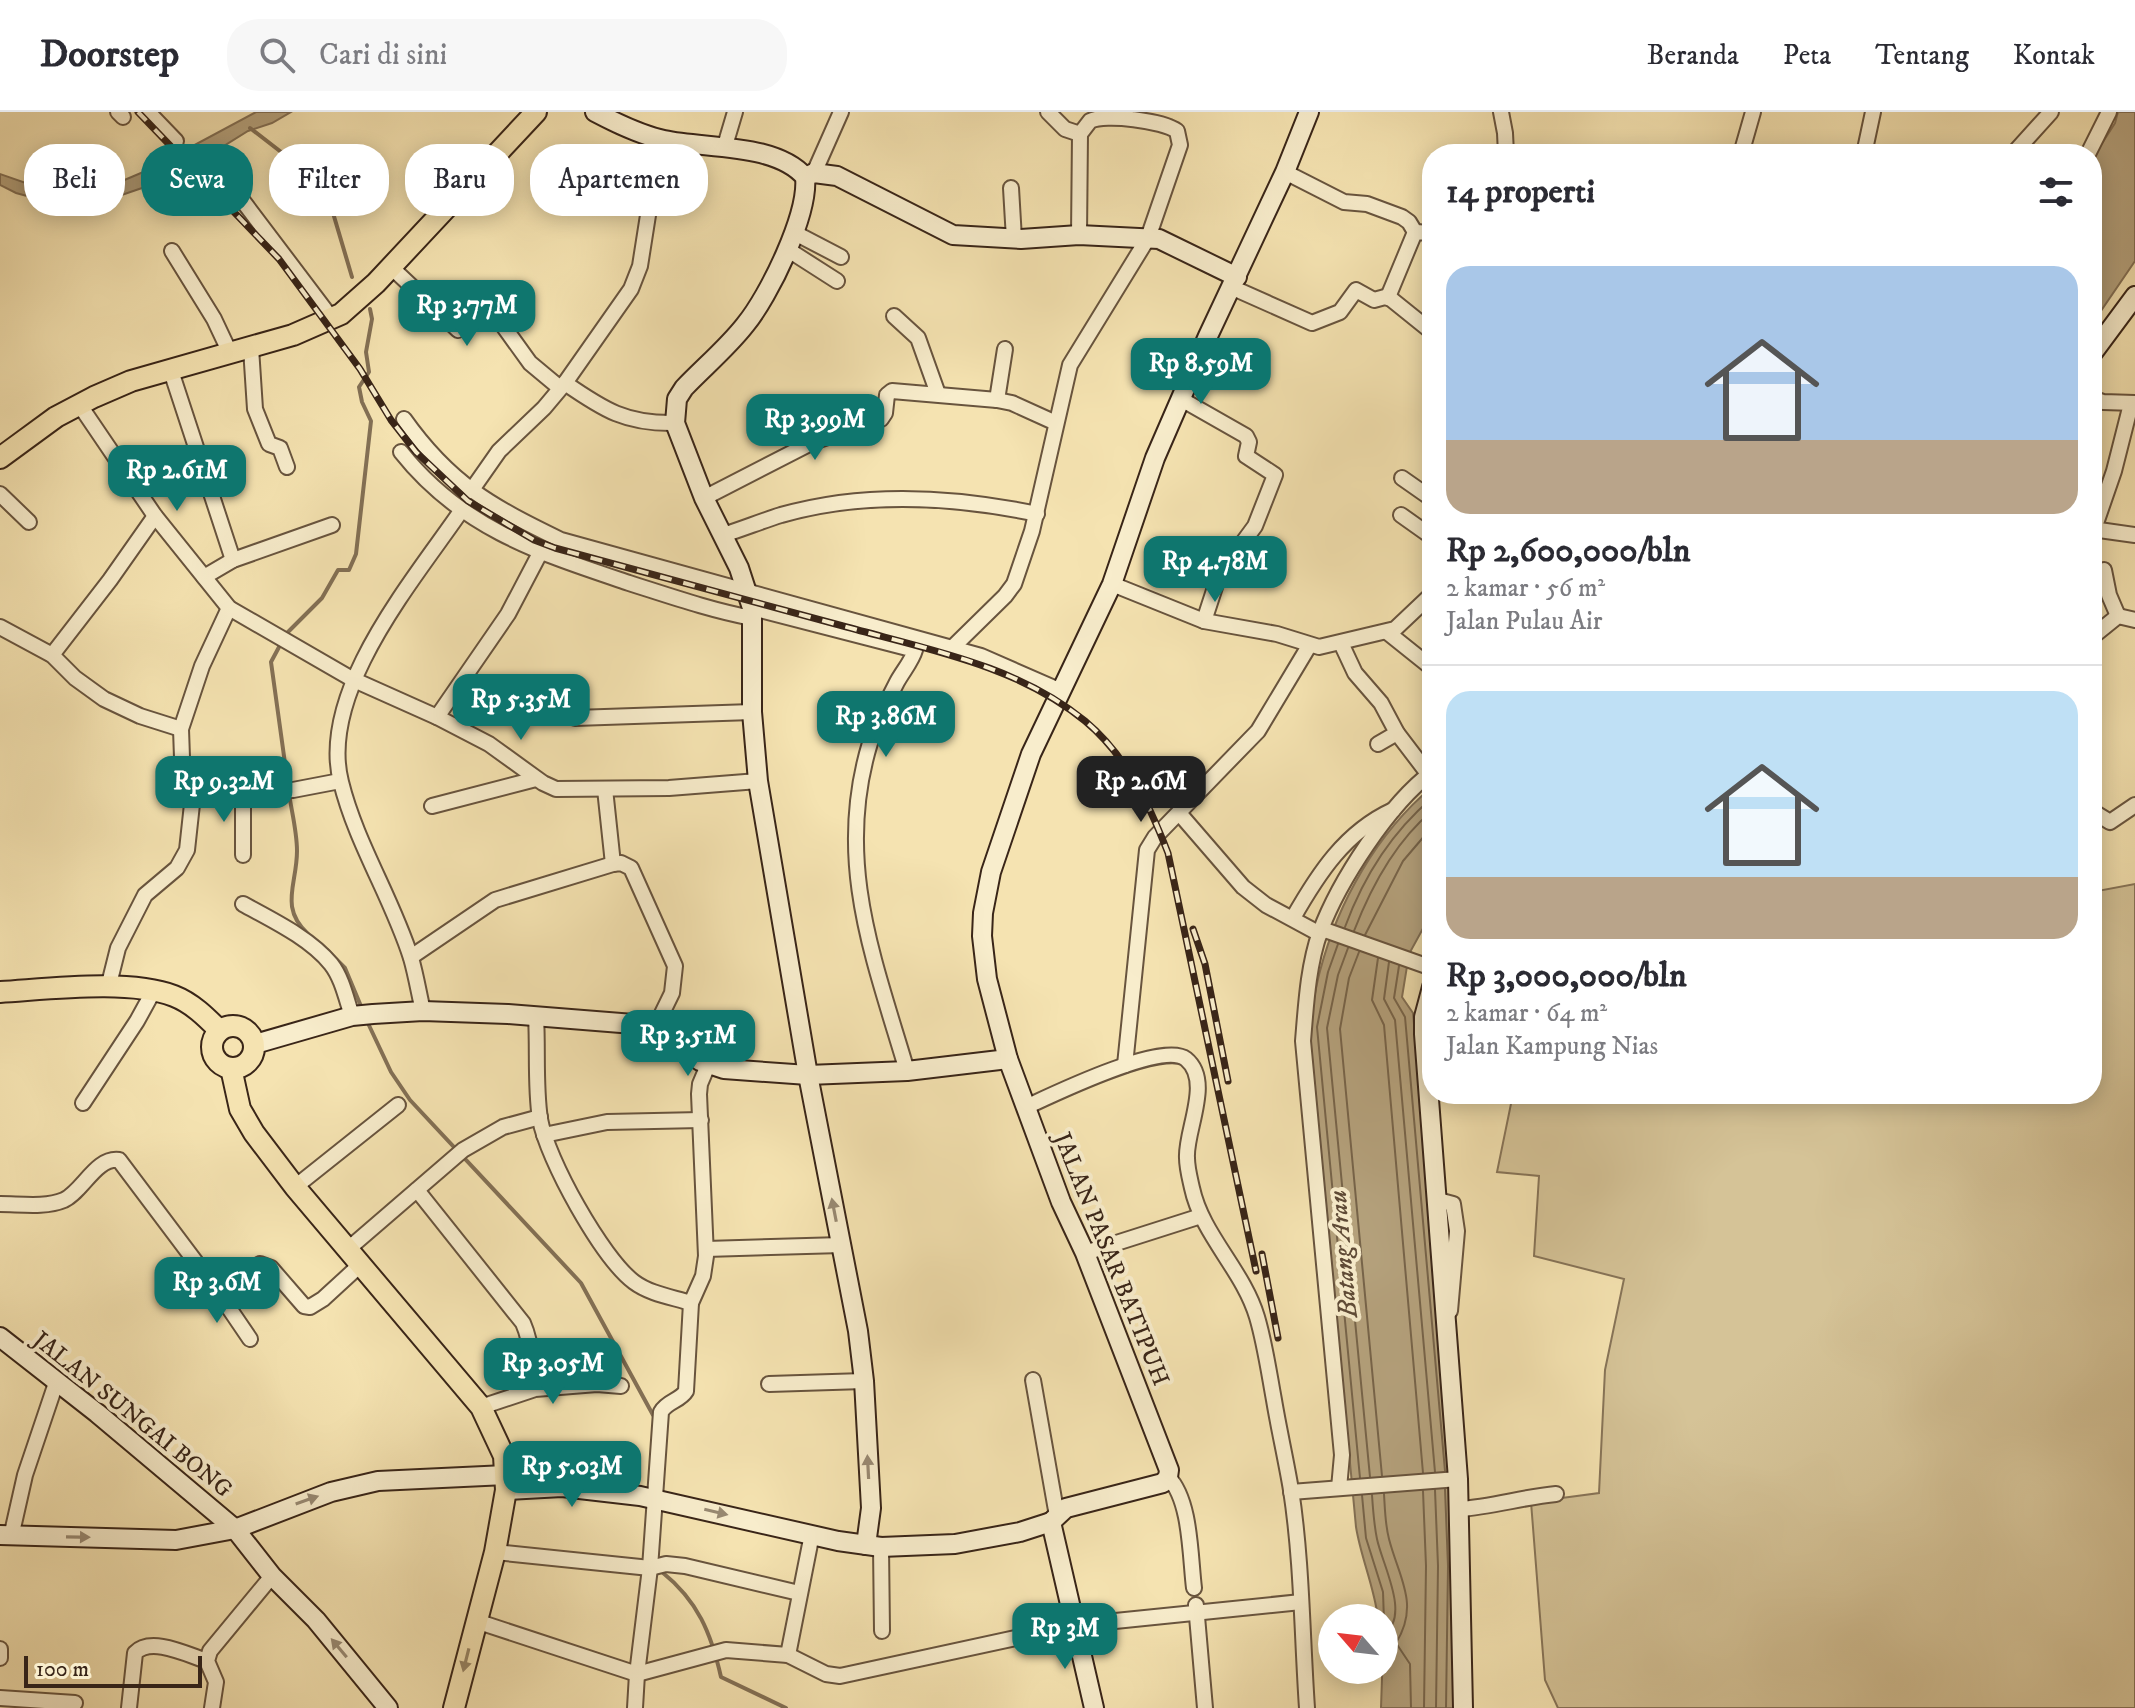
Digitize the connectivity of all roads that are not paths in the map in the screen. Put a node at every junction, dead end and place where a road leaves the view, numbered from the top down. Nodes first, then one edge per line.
1 (148, 112) edge
2 (595, 112) edge
3 (735, 112) edge
4 (841, 112) edge
5 (1048, 112) edge
6 (1501, 112) edge
7 (1753, 112) edge
8 (1873, 112) edge
9 (2051, 112) edge
10 (2109, 112) edge
11 (534, 113) edge
12 (1309, 113) edge
13 (1080, 134) junction
14 (660, 139) junction
15 (176, 141) dead end
16 (1506, 144) edge
17 (1744, 144) edge
18 (1866, 144) edge
19 (2022, 144) edge
20 (2093, 144) edge
21 (724, 149) junction
22 (1285, 172) junction
23 (810, 175) junction
24 (1011, 188) dead end
25 (253, 214) edge
26 (1415, 232) junction
27 (1422, 232) edge
28 (1079, 235) junction
29 (1148, 238) junction
30 (1014, 239) junction
31 (790, 241) junction
32 (172, 251) dead end
33 (841, 257) dead end
34 (391, 267) junction
35 (837, 281) dead end
36 (1234, 282) junction
37 (2135, 296) edge
38 (1388, 297) junction
39 (894, 316) dead end
40 (332, 319) junction
41 (1422, 324) edge
42 (2102, 341) edge
43 (251, 348) junction
44 (1005, 349) dead end
45 (230, 353) junction
46 (171, 371) junction
47 (562, 386) junction
48 (938, 394) junction
49 (1181, 399) junction
50 (997, 400) junction
51 (2102, 402) edge
52 (2133, 403) edge
53 (79, 404) junction
54 (404, 419) dead end
55 (675, 423) junction
56 (1056, 423) junction
57 (401, 452) dead end
58 (0, 458) edge
59 (287, 467) dead end
60 (1402, 478) dead end
61 (471, 491) junction
62 (1422, 492) edge
63 (0, 494) edge
64 (704, 498) junction
65 (2102, 504) edge
66 (461, 511) junction
67 (1037, 514) junction
68 (1401, 515) dead end
69 (155, 516) junction
70 (29, 522) dead end
71 (332, 525) dead end
72 (1422, 530) edge
73 (2102, 530) edge
74 (723, 535) junction
75 (2135, 535) edge
76 (540, 553) junction
77 (233, 560) junction
78 (1229, 561) junction
79 (2104, 570) dead end
80 (204, 577) junction
81 (1250, 577) dead end
82 (1112, 584) junction
83 (1422, 604) edge
84 (751, 606) junction
85 (229, 608) junction
86 (2118, 616) junction
87 (2135, 620) edge
88 (1204, 621) junction
89 (0, 627) edge
90 (2102, 629) edge
91 (1387, 632) junction
92 (1341, 643) junction
93 (1309, 646) junction
94 (952, 648) junction
95 (52, 655) junction
96 (1422, 660) edge
97 (352, 679) junction
98 (1061, 691) junction
99 (752, 712) junction
100 (437, 717) junction
101 (575, 718) dead end
102 (181, 729) junction
103 (1397, 733) junction
104 (1378, 744) dead end
105 (1422, 764) edge
106 (536, 779) junction
107 (340, 781) junction
108 (758, 781) junction
109 (1422, 782) edge
110 (605, 789) junction
111 (243, 794) junction
112 (193, 795) junction
113 (2135, 805) edge
114 (432, 806) dead end
115 (1393, 809) junction
116 (1179, 813) junction
117 (2102, 816) edge
118 (243, 855) dead end
119 (613, 864) junction
120 (243, 904) dead end
121 (1293, 918) junction
122 (1324, 931) junction
123 (411, 957) junction
124 (1422, 965) edge
125 (108, 988) junction
126 (154, 990) junction
127 (0, 992) edge
128 (423, 1011) junction
129 (361, 1015) junction
130 (536, 1016) junction
131 (655, 1028) junction
132 (219, 1030) junction
133 (255, 1044) junction
134 (1008, 1059) junction
135 (708, 1065) junction
136 (1125, 1065) junction
137 (231, 1068) junction
138 (907, 1071) junction
139 (808, 1075) junction
140 (83, 1103) dead end
141 (1430, 1104) edge
142 (398, 1105) dead end
143 (1026, 1107) junction
144 (540, 1117) junction
145 (701, 1120) junction
146 (544, 1135) junction
147 (295, 1187) junction
148 (417, 1190) junction
149 (0, 1204) edge
150 (1201, 1216) junction
151 (842, 1245) junction
152 (706, 1249) junction
153 (1085, 1253) junction
154 (353, 1257) junction
155 (216, 1289) junction
156 (691, 1303) junction
157 (0, 1337) edge
158 (250, 1339) dead end
159 (1033, 1380) dead end
160 (864, 1381) junction
161 (56, 1383) junction
162 (769, 1384) dead end
163 (621, 1386) dead end
164 (527, 1390) junction
165 (481, 1407) junction
166 (1168, 1477) junction
167 (1456, 1479) junction
168 (506, 1482) junction
169 (1342, 1487) junction
170 (1291, 1492) junction
171 (1556, 1494) dead end
172 (653, 1500) junction
173 (1459, 1509) junction
174 (1054, 1519) junction
175 (235, 1529) junction
176 (812, 1534) junction
177 (5, 1536) edge
178 (873, 1546) junction
179 (495, 1552) junction
180 (650, 1568) junction
181 (272, 1576) junction
182 (1194, 1588) dead end
183 (799, 1593) junction
184 (1301, 1602) junction
185 (1196, 1608) junction
186 (476, 1621) junction
187 (1076, 1625) junction
188 (882, 1631) dead end
189 (0, 1649) edge
190 (788, 1655) junction
191 (0, 1658) edge
192 (207, 1661) junction
193 (637, 1674) junction
194 (0, 1698) edge
195 (75, 1703) dead end
196 (129, 1708) edge
197 (212, 1708) edge
198 (388, 1708) edge
199 (454, 1708) edge
200 (635, 1708) edge
201 (1094, 1708) edge
202 (1205, 1708) edge
203 (1307, 1708) edge
204 (1463, 1708) edge

1 - 15 street
2 - 14 main road
3 - 21 street
4 - 23 street
5 - 13 street
6 - 16 street
7 - 17 street
8 - 18 street
9 - 19 street
10 - 20 street
11 - 34 main road
12 - 22 main road, JALAN PASAR BATIPUH
13 - 28 street
13 - 29 street
14 - 21 main road
14 - 47 street
21 - 23 main road
22 - 26 street
22 - 36 main road, JALAN PASAR BATIPUH
23 - 30 main road
23 - 31 main road
24 - 30 street
25 - 40 street
26 - 27 street
26 - 38 street
28 - 29 main road
28 - 30 main road
29 - 36 main road
29 - 56 street
31 - 33 street
31 - 35 street
31 - 55 main road
32 - 45 street
34 - 40 main road
34 - 47 street
36 - 38 street
36 - 49 main road, JALAN PASAR BATIPUH
37 - 42 main road
38 - 41 street
39 - 48 street
40 - 43 main road
43 - 45 main road
43 - 59 street
44 - 50 street
45 - 46 main road
46 - 53 main road
46 - 77 street
47 - 55 street
47 - 61 street
48 - 50 street
48 - 64 street
49 - 78 street
49 - 82 main road, JALAN PASAR BATIPUH
50 - 56 street
51 - 52 street
52 - 65 street
53 - 58 main road
53 - 69 street
54 - 61 street
55 - 64 main road
56 - 67 street
57 - 66 street
60 - 62 street
61 - 84 street
63 - 70 street
64 - 74 main road
66 - 76 street
66 - 97 street
67 - 74 street
67 - 94 street
68 - 72 street
69 - 80 street
69 - 95 street
71 - 77 street
73 - 75 street
74 - 84 main road
76 - 84 street
76 - 100 street
77 - 80 street
78 - 81 street
78 - 88 street
79 - 86 street
80 - 85 street
82 - 88 street
82 - 98 main road, JALAN PASAR BATIPUH
83 - 91 street
84 - 94 street
84 - 99 main road
84 - 138 street
85 - 97 street
85 - 102 street
86 - 87 street
86 - 90 street
88 - 93 street
89 - 95 street
91 - 92 street
91 - 96 street
92 - 93 street
92 - 103 street
93 - 116 street
94 - 98 street
95 - 102 street
97 - 100 street
97 - 107 street
98 - 134 main road, JALAN PASAR BATIPUH
99 - 101 street
99 - 108 main road
100 - 106 street
102 - 112 street
103 - 104 street
103 - 105 street
106 - 110 street
106 - 114 street
107 - 111 street
107 - 123 street
108 - 110 street
108 - 139 main road
109 - 115 street
110 - 119 street
111 - 112 street
111 - 118 street
112 - 125 street
113 - 117 street
115 - 121 street
115 - 122 street
116 - 121 street
116 - 136 street
119 - 123 street
119 - 131 street
120 - 129 street
121 - 122 street
122 - 124 street
122 - 169 street
123 - 128 street
125 - 126 main road
125 - 127 main road
126 - 132 main road
126 - 140 street
128 - 129 main road
128 - 130 main road
129 - 133 main road
130 - 131 main road
130 - 144 street
131 - 135 main road
132 - 133 main road
132 - 137 main road
133 - 137 main road
134 - 138 main road
134 - 143 main road, JALAN PASAR BATIPUH
135 - 139 main road
135 - 145 street
136 - 143 street
136 - 150 street
137 - 147 main road
138 - 139 main road
151 -> 139 main road
141 - 167 main road
142 - 147 street
143 - 153 main road, JALAN PASAR BATIPUH
144 - 146 street
144 - 148 street
145 - 146 street
145 - 152 street
146 - 156 street
147 - 154 main road
148 - 154 street
148 - 164 street
149 - 155 street
150 - 153 street
150 - 170 street
151 - 152 street
151 - 160 main road
152 - 156 street
153 - 166 main road, JALAN PASAR BATIPUH
154 - 155 street
154 - 165 main road
155 - 158 street
156 - 172 street
157 - 161 main road, JALAN SUNGAI BONG
159 - 174 street
160 - 162 street
178 -> 160 main road
161 - 175 main road, JALAN SUNGAI BONG
161 - 177 street
163 - 164 street
164 - 165 street
165 - 168 main road
166 - 174 main road
166 - 182 street
167 - 169 street
167 - 173 main road
168 - 172 main road
175 -> 168 main road
168 - 179 main road
169 - 170 street
170 - 184 street
171 - 173 street
172 -> 176 main road
172 - 180 street
173 - 204 main road
174 - 178 main road
174 - 187 main road
177 -> 175 main road
175 - 181 main road, JALAN SUNGAI BONG
176 - 178 main road
176 - 183 street
178 - 188 street
179 - 180 street
179 - 186 main road
180 - 183 street
180 - 193 street
181 - 192 street
198 -> 181 main road, JALAN SUNGAI BONG
183 - 190 street
184 - 185 street
184 - 203 street
185 - 187 street
185 - 202 street
186 - 193 street
186 -> 199 main road
187 - 190 street
187 - 201 main road
189 - 191 street
190 - 193 street
192 - 196 street
192 - 197 street
193 - 200 street
194 - 195 street

